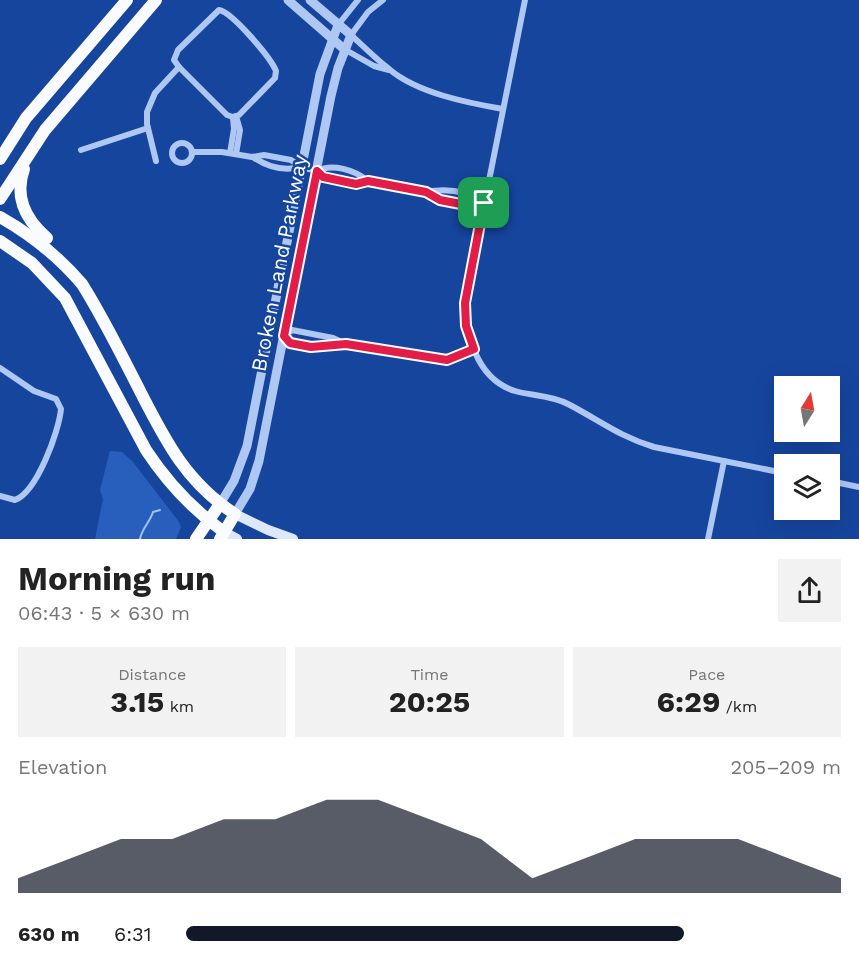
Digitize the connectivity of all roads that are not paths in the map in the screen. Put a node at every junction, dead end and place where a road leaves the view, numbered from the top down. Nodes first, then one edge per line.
1 (127, 0) edge
2 (156, 0) edge
3 (288, 0) edge
4 (310, 0) edge
5 (358, 0) edge
6 (382, 0) edge
7 (525, 0) edge
8 (338, 25) junction
9 (351, 35) junction
10 (332, 39) junction
11 (344, 49) junction
12 (179, 68) junction
13 (389, 70) junction
14 (503, 109) junction
15 (234, 117) junction
16 (148, 128) junction
17 (10, 143) junction
18 (31, 150) junction
19 (81, 150) dead end
20 (192, 152) dead end
21 (0, 153) edge
22 (235, 154) junction
23 (0, 159) edge
24 (156, 161) dead end
25 (301, 167) junction
26 (317, 171) junction
27 (368, 181) junction
28 (426, 192) junction
29 (0, 200) edge
30 (484, 203) junction
31 (0, 217) edge
32 (0, 242) edge
33 (0, 247) edge
34 (14, 250) junction
35 (82, 284) junction
36 (284, 336) junction
37 (346, 344) junction
38 (474, 349) junction
39 (0, 368) edge
40 (724, 461) junction
41 (774, 471) edge
42 (840, 483) edge
43 (859, 487) edge
44 (0, 496) edge
45 (220, 504) junction
46 (235, 514) junction
47 (209, 521) junction
48 (222, 535) edge
49 (710, 538) edge
50 (196, 539) edge
51 (237, 539) edge
52 (292, 539) edge

1 - 17 main road
2 - 18 main road
3 - 10 street
4 - 8 street
5 - 8 street, Broken Land Parkway
6 - 9 street, Broken Land Parkway
7 - 14 street
8 - 9 street
8 - 10 street, Broken Land Parkway
9 - 11 street, Broken Land Parkway
9 - 13 street
10 - 11 street
10 - 25 street, Broken Land Parkway
11 - 13 street
11 - 26 street, Broken Land Parkway
12 - 15 street
12 - 15 street
12 - 16 street
13 - 14 street
14 - 30 street
15 - 22 street
15 - 22 street
16 - 19 street
16 - 24 street
17 - 21 main road
17 - 23 main road
18 - 29 main road
18 - 35 main road
20 - 22 street
22 - 25 street
25 - 26 street
25 - 45 street, Broken Land Parkway
26 - 27 street
26 - 27 street
26 - 36 street, Broken Land Parkway
27 - 28 street
28 - 30 street
28 - 30 street
30 - 38 street
31 - 35 main road
32 - 34 main road
33 - 34 main road
34 - 47 main road
35 - 45 main road
36 - 37 street
36 - 37 street
36 - 46 street, Broken Land Parkway
37 - 38 street
38 - 40 street
39 - 44 street
40 - 41 street
40 - 49 street
42 - 43 street
45 - 46 main road
45 - 47 main road, Broken Land Parkway
46 - 48 main road, Broken Land Parkway
46 - 52 main road
47 - 48 main road
47 - 50 main road, Broken Land Parkway
48 - 51 main road

